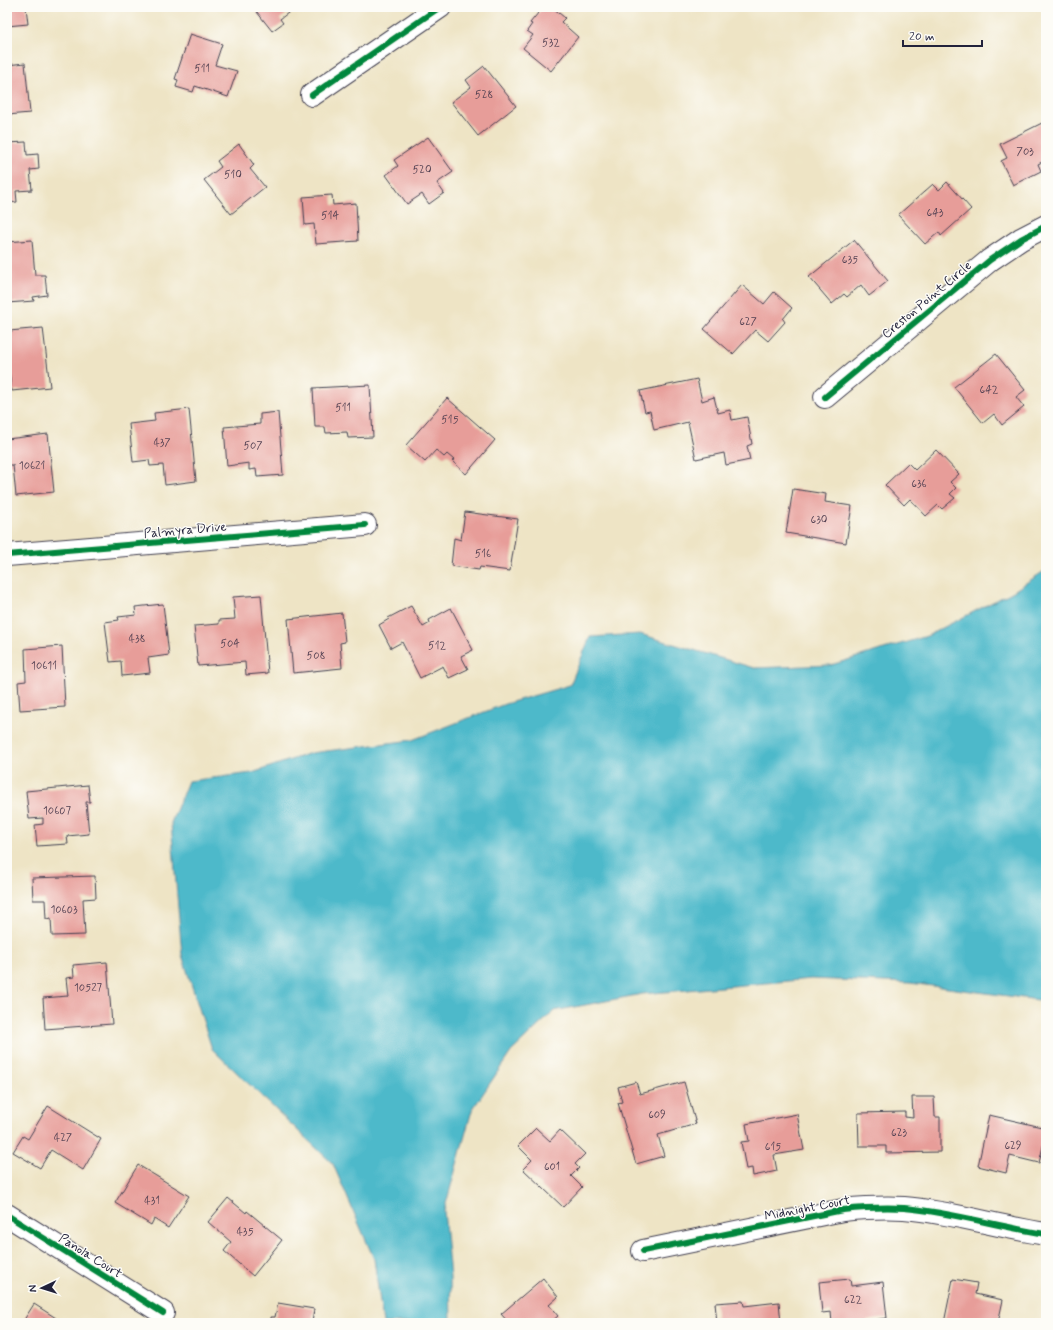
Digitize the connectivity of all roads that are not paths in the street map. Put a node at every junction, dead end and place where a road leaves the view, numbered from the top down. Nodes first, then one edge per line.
1 (440, 7) edge
2 (312, 95) dead end
3 (1046, 226) edge
4 (825, 397) dead end
5 (365, 525) dead end
6 (7, 555) edge
7 (7, 1215) edge
8 (1046, 1234) edge
9 (643, 1251) dead end
10 (163, 1313) dead end

1 - 2 street
3 - 4 street, Creston Point Circle
5 - 6 street, Palmyra Drive
7 - 10 street, Panola Court
8 - 9 street, Midnight Court

